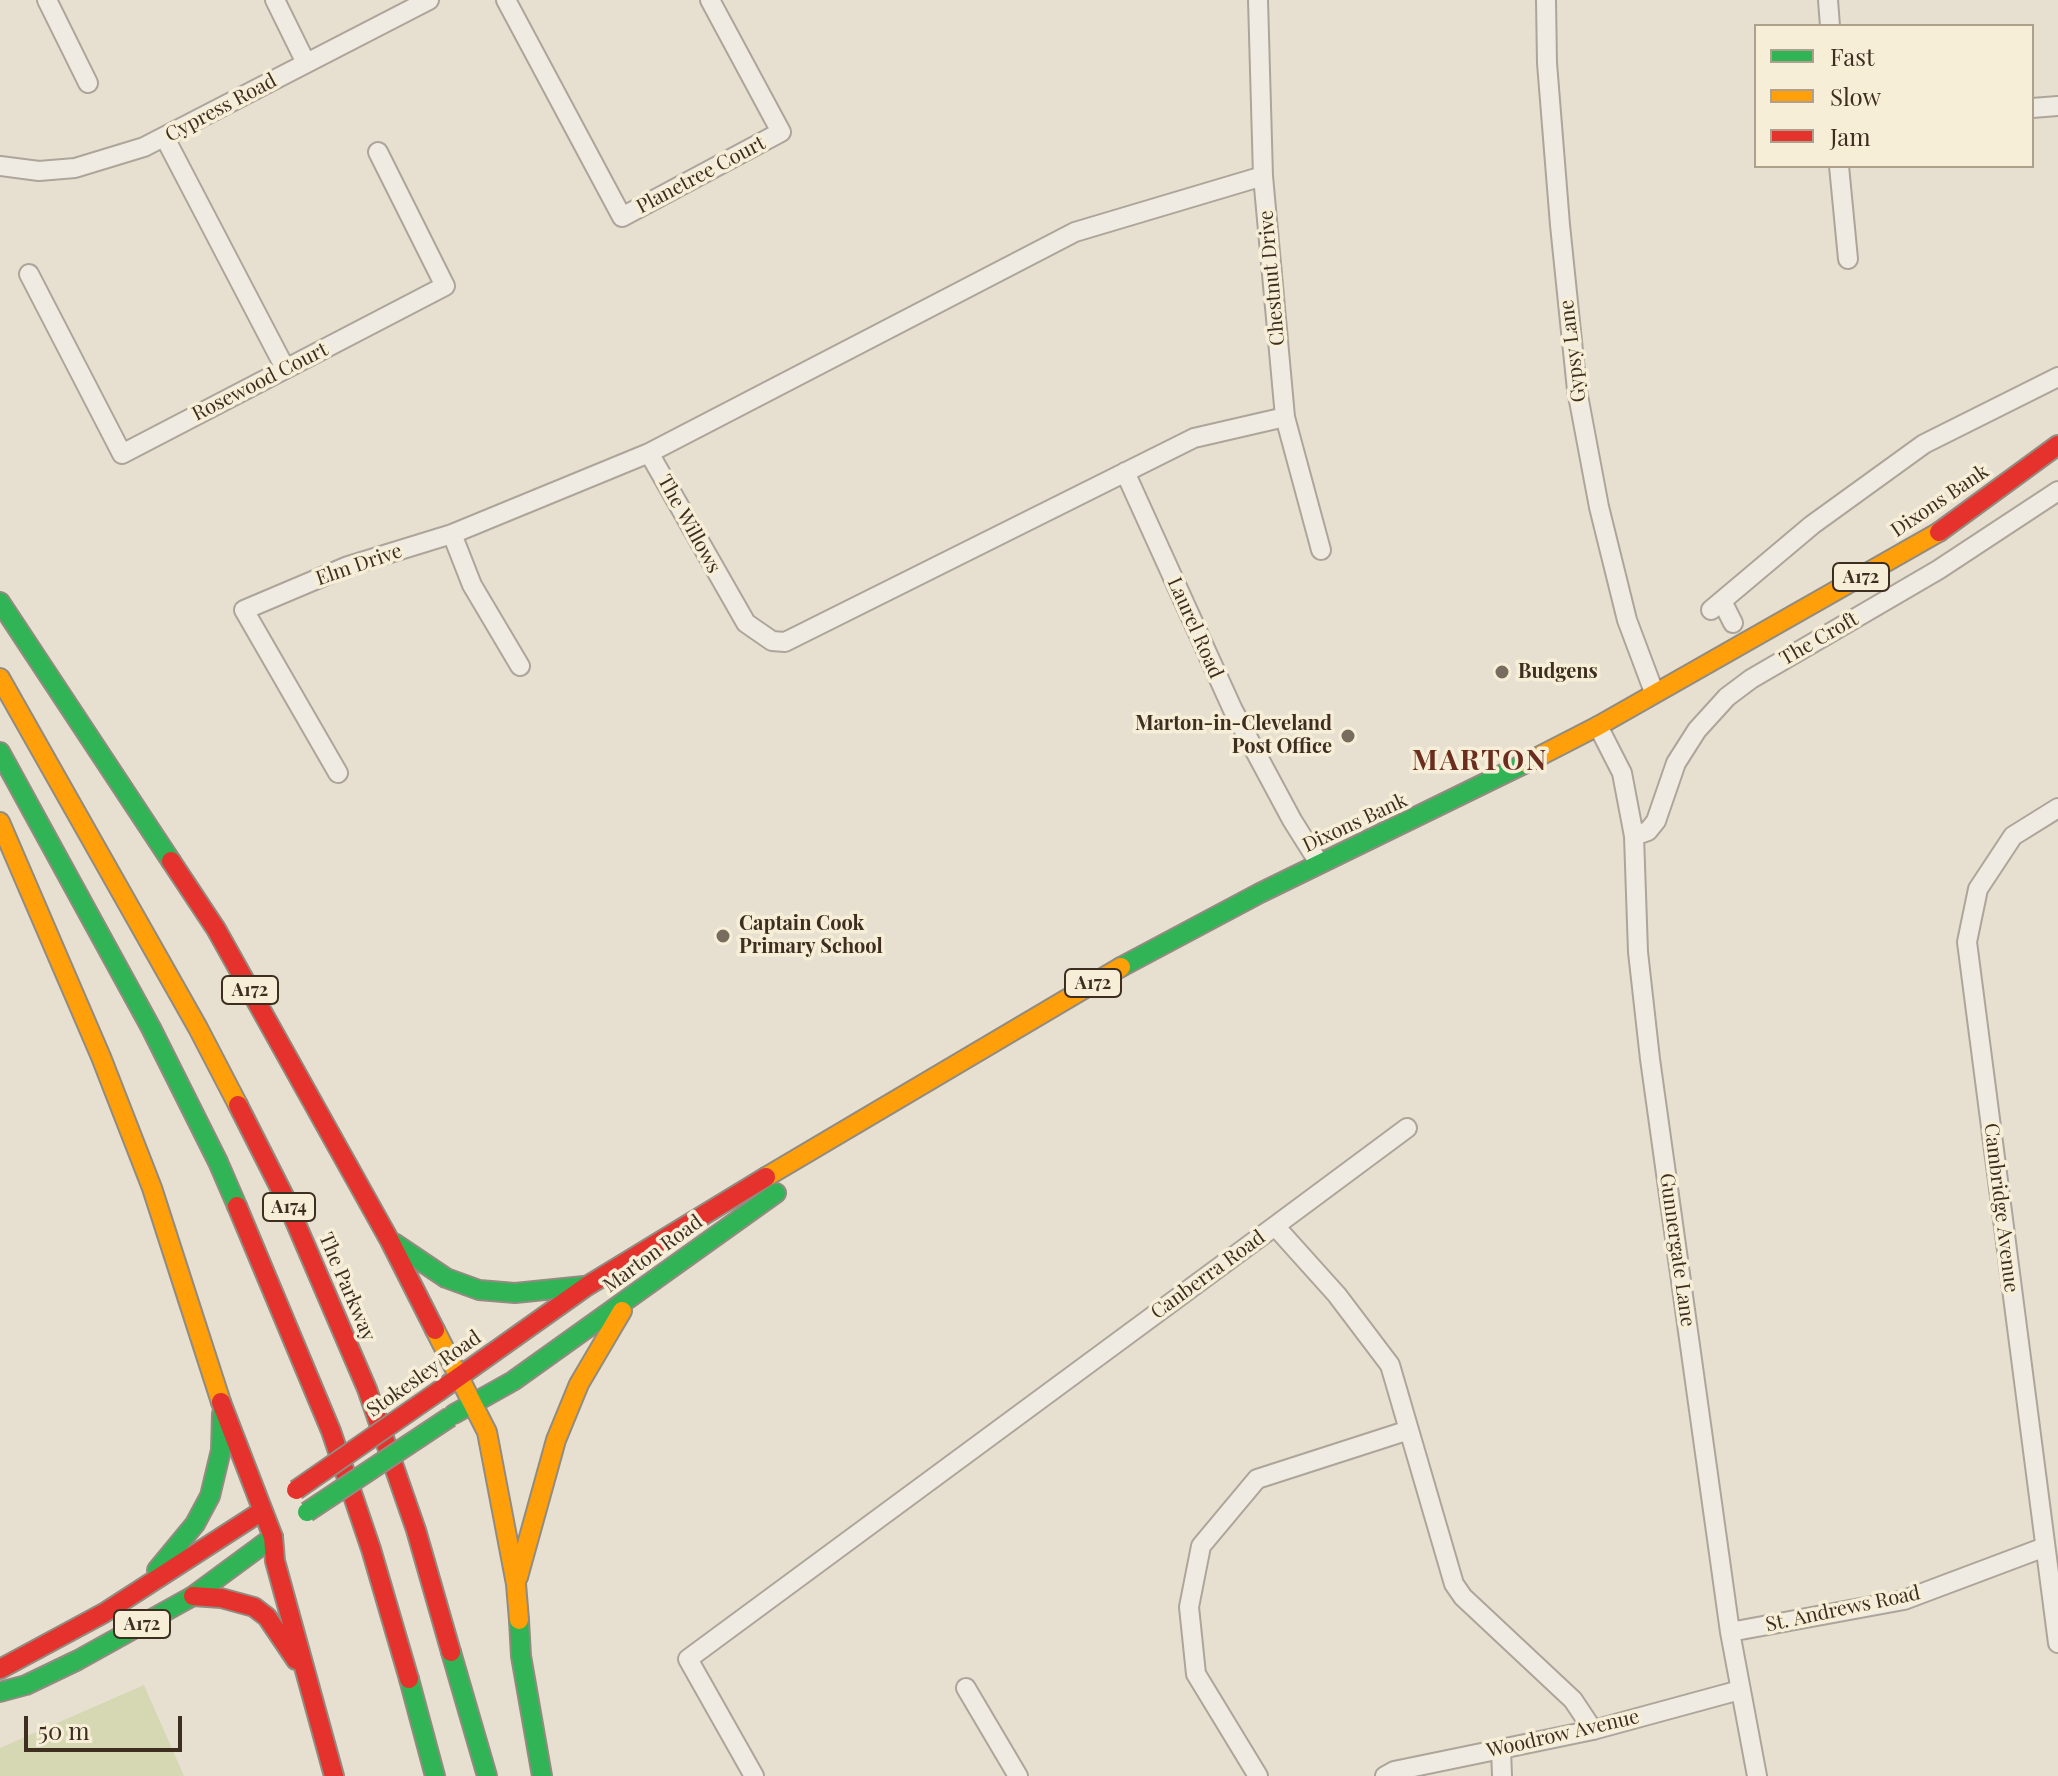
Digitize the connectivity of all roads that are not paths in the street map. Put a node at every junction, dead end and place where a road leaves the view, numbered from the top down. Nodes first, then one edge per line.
1 (47, 0) edge
2 (275, 0) edge
3 (429, 0) edge
4 (506, 0) edge
5 (710, 0) edge
6 (1258, 0) edge
7 (1546, 0) edge
8 (1828, 0) edge
9 (1830, 24) edge
10 (306, 63) junction
11 (88, 83) dead end
12 (2058, 106) edge
13 (2034, 108) edge
14 (165, 138) junction
15 (378, 152) dead end
16 (0, 166) edge
17 (1839, 168) edge
18 (1263, 176) junction
19 (1848, 259) dead end
20 (29, 274) dead end
21 (285, 368) junction
22 (2058, 377) edge
23 (1285, 417) junction
24 (2058, 445) edge
25 (649, 453) junction
26 (1125, 472) junction
27 (2058, 491) edge
28 (452, 534) junction
29 (1321, 550) dead end
30 (0, 602) edge
31 (1733, 623) dead end
32 (520, 666) dead end
33 (0, 678) edge
34 (1654, 692) junction
35 (1598, 726) junction
36 (0, 752) edge
37 (338, 773) dead end
38 (2058, 808) edge
39 (0, 822) edge
40 (1634, 836) junction
41 (1319, 863) junction
42 (873, 1115) junction
43 (1407, 1128) dead end
44 (1275, 1226) junction
45 (663, 1238) junction
46 (390, 1241) junction
47 (680, 1262) junction
48 (587, 1286) junction
49 (634, 1295) junction
50 (461, 1376) junction
51 (473, 1403) junction
52 (222, 1405) junction
53 (1409, 1430) junction
54 (279, 1501) junction
55 (290, 1525) junction
56 (2045, 1547) junction
57 (516, 1584) junction
58 (142, 1589) junction
59 (193, 1596) junction
60 (1730, 1632) junction
61 (2058, 1643) edge
62 (0, 1669) edge
63 (307, 1678) junction
64 (966, 1688) dead end
65 (1740, 1690) junction
66 (0, 1692) edge
67 (1593, 1730) junction
68 (1501, 1749) junction
69 (334, 1776) edge
70 (435, 1776) edge
71 (487, 1776) edge
72 (542, 1776) edge
73 (754, 1776) edge
74 (1018, 1776) edge
75 (1258, 1776) edge
76 (1385, 1776) edge
77 (1502, 1776) edge
78 (1757, 1776) edge

1 - 11 street
2 - 10 street
3 - 10 street, Cypress Road
4 - 5 street, Planetree Court
6 - 18 street, Chestnut Drive
7 - 34 street, Gypsy Lane
8 - 9 street
10 - 14 street, Cypress Road
12 - 13 street
14 - 16 street, Cypress Road
14 - 21 street
15 - 21 street, Rosewood Court
17 - 19 street
18 - 23 street, Chestnut Drive
18 - 25 street, The Willows
20 - 21 street, Rosewood Court
22 - 31 street
23 - 26 street, The Willows
23 - 29 street, Chestnut Drive
24 - 34 main road, Dixons Bank / A172
25 - 26 street, The Willows
25 - 28 street, Elm Drive
26 - 41 street, Laurel Road
27 - 40 street, The Croft
28 - 32 street
28 - 37 street, Elm Drive
30 - 46 main road, A172
33 - 71 main road, The Parkway / A174
34 - 35 main road, Dixons Bank / A172
35 - 40 street, Gunnergate Lane
35 - 41 main road, Dixons Bank / A172
36 - 70 main road, A174
38 - 56 street, Cambridge Avenue
39 - 52 main road
40 - 60 street, Gunnergate Lane
41 - 42 main road, Dixons Bank / A172
42 - 45 main road, Stokesley Road / A172
42 - 47 main road, Marton Road / A172
43 - 44 street
44 - 53 street, Canberra Road
44 - 73 street, Canberra Road
45 - 47 main road
45 - 48 main road, Stokesley Road / A172
46 - 48 main road, A172
46 - 50 main road, A172
47 - 49 main road, Marton Road / A172
48 - 50 main road, Stokesley Road / A172
49 - 51 main road, Marton Road / A172
49 - 57 main road
50 - 51 main road, A172
50 - 54 main road, Stokesley Road / A172, bridge
51 - 55 main road, Marton Road / A172, bridge
51 - 57 main road
52 - 54 main road
52 - 58 main road
53 - 67 street, Canberra Road
53 - 75 street
54 - 55 main road
54 - 58 main road, Stokesley Road / A172
55 - 59 main road, A172
55 - 63 main road, A172
56 - 60 street, St. Andrews Road
56 - 61 street, Cambridge Avenue
57 - 72 main road
58 - 62 main road, Stokesley Road / A172
59 - 63 main road, A172
59 - 66 main road, A172
60 - 65 street, Gunnergate Lane
63 - 69 main road, A172
64 - 74 street
65 - 67 street, Woodrow Avenue
65 - 78 street, Gunnergate Lane
67 - 68 street, Woodrow Avenue
68 - 76 street, Woodrow Avenue
68 - 77 street

